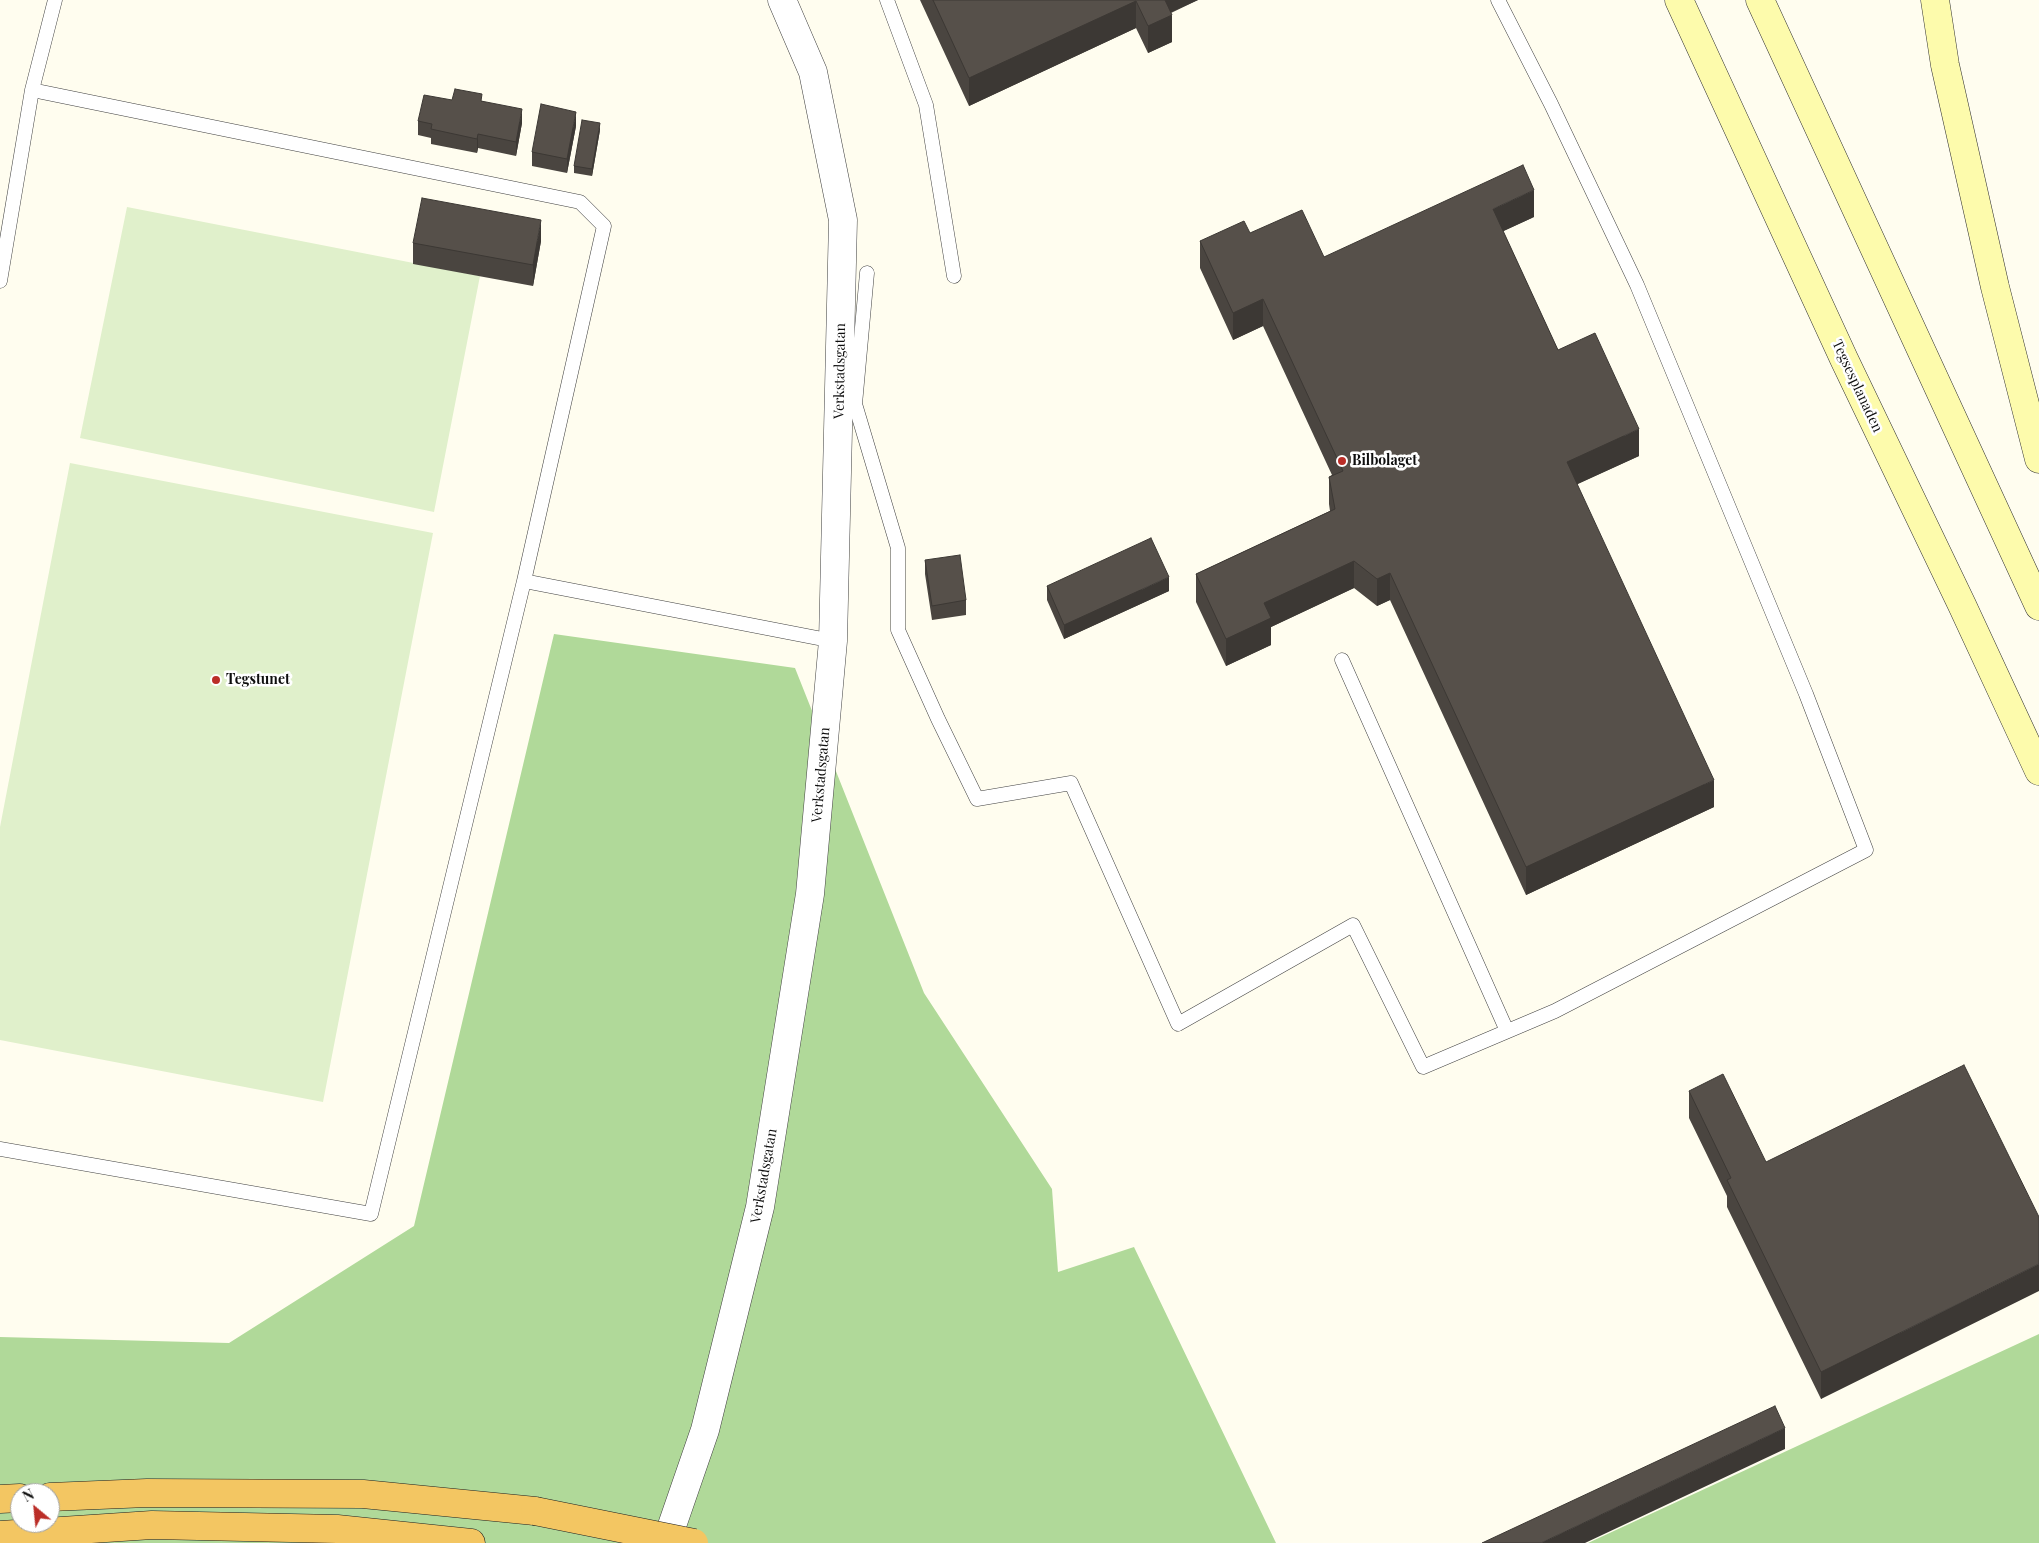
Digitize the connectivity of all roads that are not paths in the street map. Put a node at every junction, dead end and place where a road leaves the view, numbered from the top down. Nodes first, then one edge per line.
1 (55, 0) edge
2 (782, 0) edge
3 (887, 0) edge
4 (1498, 0) edge
5 (1679, 0) edge
6 (1760, 0) edge
7 (1935, 0) edge
8 (32, 90) junction
9 (867, 273) dead end
10 (954, 276) dead end
11 (0, 280) edge
12 (2039, 460) edge
13 (524, 581) junction
14 (2039, 606) edge
15 (833, 641) junction
16 (1342, 660) dead end
17 (2039, 771) edge
18 (1507, 1031) junction
19 (0, 1149) edge
20 (60, 1496) edge
21 (0, 1535) edge
22 (471, 1543) edge
23 (666, 1543) edge
24 (694, 1543) edge

1 - 8 lane
2 - 15 street, Verkstadsgatan
3 - 10 lane
4 - 18 lane
5 - 17 main road, Tegsesplanaden
6 - 14 main road
7 - 12 main road
8 - 11 lane
8 - 13 lane
9 - 18 lane
13 - 15 lane
13 - 19 lane
15 - 23 street, Verkstadsgatan
16 - 18 lane
20 - 24 highway, bridge
21 - 22 highway

